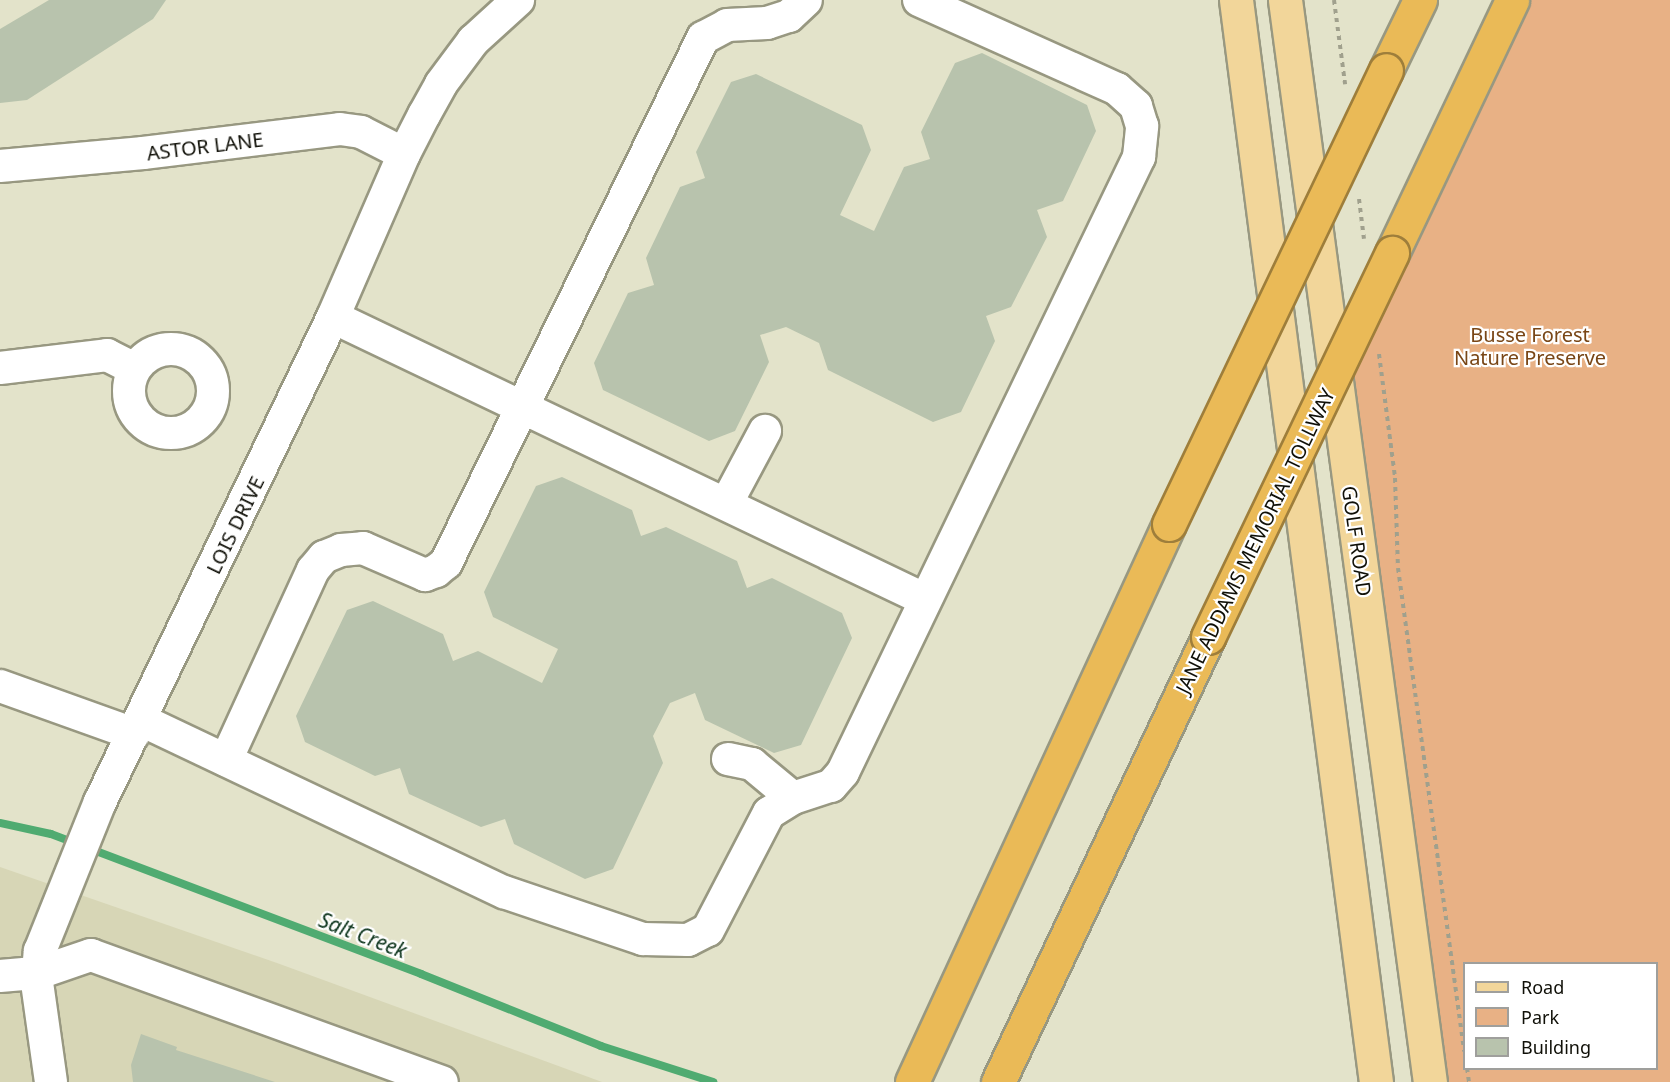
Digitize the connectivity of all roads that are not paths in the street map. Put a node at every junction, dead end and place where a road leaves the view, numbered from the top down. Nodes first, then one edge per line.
1 (518, 0) edge
2 (806, 0) edge
3 (919, 0) edge
4 (1236, 0) edge
5 (1285, 0) edge
6 (1420, 0) edge
7 (1512, 0) edge
8 (404, 154) junction
9 (0, 166) edge
10 (333, 317) junction
11 (0, 368) edge
12 (135, 369) dead end
13 (522, 407) junction
14 (765, 431) dead end
15 (726, 504) junction
16 (924, 599) junction
17 (0, 686) edge
18 (138, 727) junction
19 (728, 759) dead end
20 (226, 760) junction
21 (793, 798) junction
22 (38, 973) junction
23 (0, 976) edge
24 (51, 1082) edge
25 (442, 1082) edge
26 (912, 1082) edge
27 (998, 1082) edge
28 (1376, 1082) edge
29 (1430, 1082) edge

1 - 8 street, LOIS DRIVE
2 - 13 street
3 - 16 street
4 - 28 main road
5 - 29 main road, GOLF ROAD
6 - 26 highway, bridge
7 - 27 highway, JANE ADDAMS MEMORIAL TOLLWAY, bridge
8 - 9 street, ASTOR LANE
8 - 10 street, LOIS DRIVE
10 - 13 street
10 - 18 street, LOIS DRIVE
11 - 12 street
13 - 15 street
13 - 20 street
14 - 15 street
15 - 16 street
16 - 21 street
17 - 18 street
18 - 20 street
18 - 22 street, LOIS DRIVE
19 - 21 street
20 - 21 street
22 - 23 street
22 - 24 street, LOIS DRIVE
22 - 25 street

